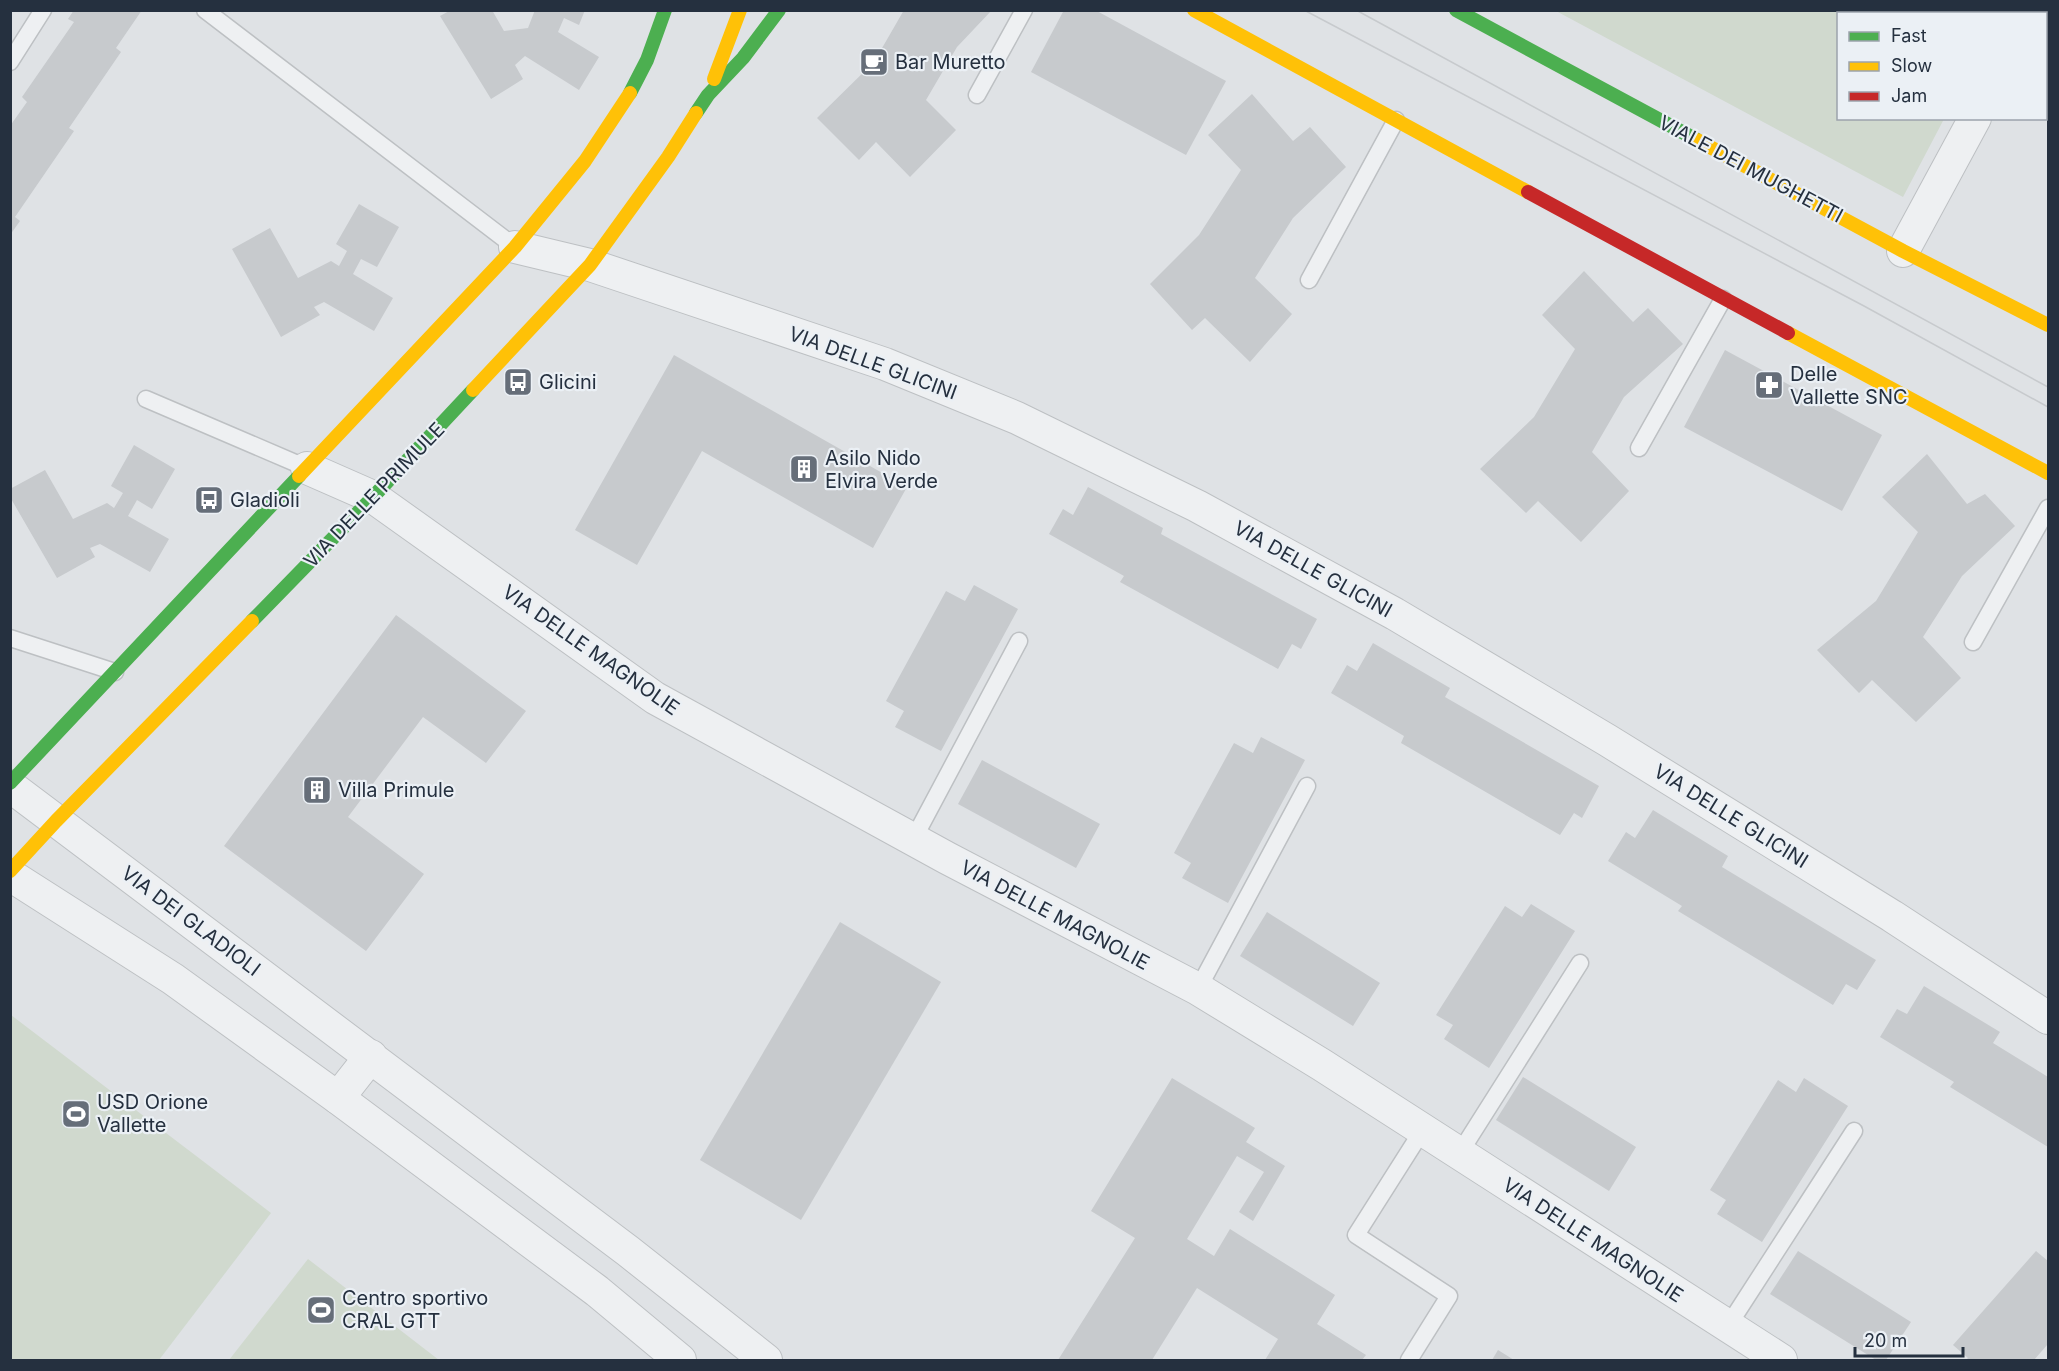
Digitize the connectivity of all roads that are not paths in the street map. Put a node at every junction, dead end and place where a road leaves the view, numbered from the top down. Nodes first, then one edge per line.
1 (43, 10) edge
2 (205, 10) edge
3 (665, 10) edge
4 (740, 10) edge
5 (778, 10) edge
6 (1024, 10) edge
7 (1194, 10) edge
8 (1456, 10) edge
9 (10, 62) edge
10 (708, 95) junction
11 (977, 95) dead end
12 (1396, 120) junction
13 (1974, 120) edge
14 (515, 247) junction
15 (1903, 251) junction
16 (590, 265) junction
17 (1309, 280) dead end
18 (1723, 299) junction
19 (2049, 325) edge
20 (147, 399) dead end
21 (1639, 448) dead end
22 (307, 468) junction
23 (2049, 473) edge
24 (373, 497) junction
25 (2049, 508) edge
26 (10, 638) edge
27 (1019, 641) dead end
28 (1973, 642) dead end
29 (115, 672) junction
30 (10, 784) edge
31 (1307, 786) dead end
32 (56, 821) junction
33 (913, 840) junction
34 (10, 873) edge
35 (1580, 963) dead end
36 (1198, 989) junction
37 (2049, 1018) edge
38 (371, 1056) junction
39 (338, 1098) junction
40 (1422, 1131) junction
41 (1854, 1131) dead end
42 (1459, 1154) junction
43 (628, 1251) junction
44 (597, 1291) junction
45 (1728, 1326) junction
46 (680, 1360) edge
47 (766, 1360) edge
48 (1409, 1360) edge
49 (1781, 1360) edge

1 - 9 lane
2 - 14 lane
3 - 14 street
4 - 10 street, VIA DELLE PRIMULE
5 - 10 street, VIA DELLE PRIMULE
6 - 11 lane
7 - 12 street
8 - 15 street, VIALE DEI MUGHETTI
10 - 16 street, VIA DELLE PRIMULE
12 - 17 lane
12 - 18 street
13 - 15 street
14 - 16 street, VIA DELLE GLICINI
14 - 22 street
15 - 19 street, VIALE DEI MUGHETTI
16 - 24 street, VIA DELLE PRIMULE
16 - 37 street, VIA DELLE GLICINI
18 - 21 lane
18 - 23 street
20 - 22 lane
22 - 24 street, VIA DELLE MAGNOLIE
22 - 29 street
24 - 32 street, VIA DELLE PRIMULE
24 - 33 street, VIA DELLE MAGNOLIE
25 - 28 lane
26 - 29 lane
27 - 33 lane
29 - 30 street
30 - 32 street, VIA DEI GLADIOLI
31 - 36 lane
32 - 34 street, VIA DELLE PRIMULE
32 - 38 street, VIA DEI GLADIOLI
33 - 36 street, VIA DELLE MAGNOLIE
34 - 39 street
35 - 42 lane
36 - 40 street, VIA DELLE MAGNOLIE
38 - 39 street
38 - 43 street, VIA DEI GLADIOLI
39 - 44 street
40 - 42 street, VIA DELLE MAGNOLIE
40 - 48 lane
41 - 45 lane
42 - 45 street, VIA DELLE MAGNOLIE
43 - 44 street
43 - 47 street, VIA DEI GLADIOLI
44 - 46 street
45 - 49 street, VIA DELLE MAGNOLIE

